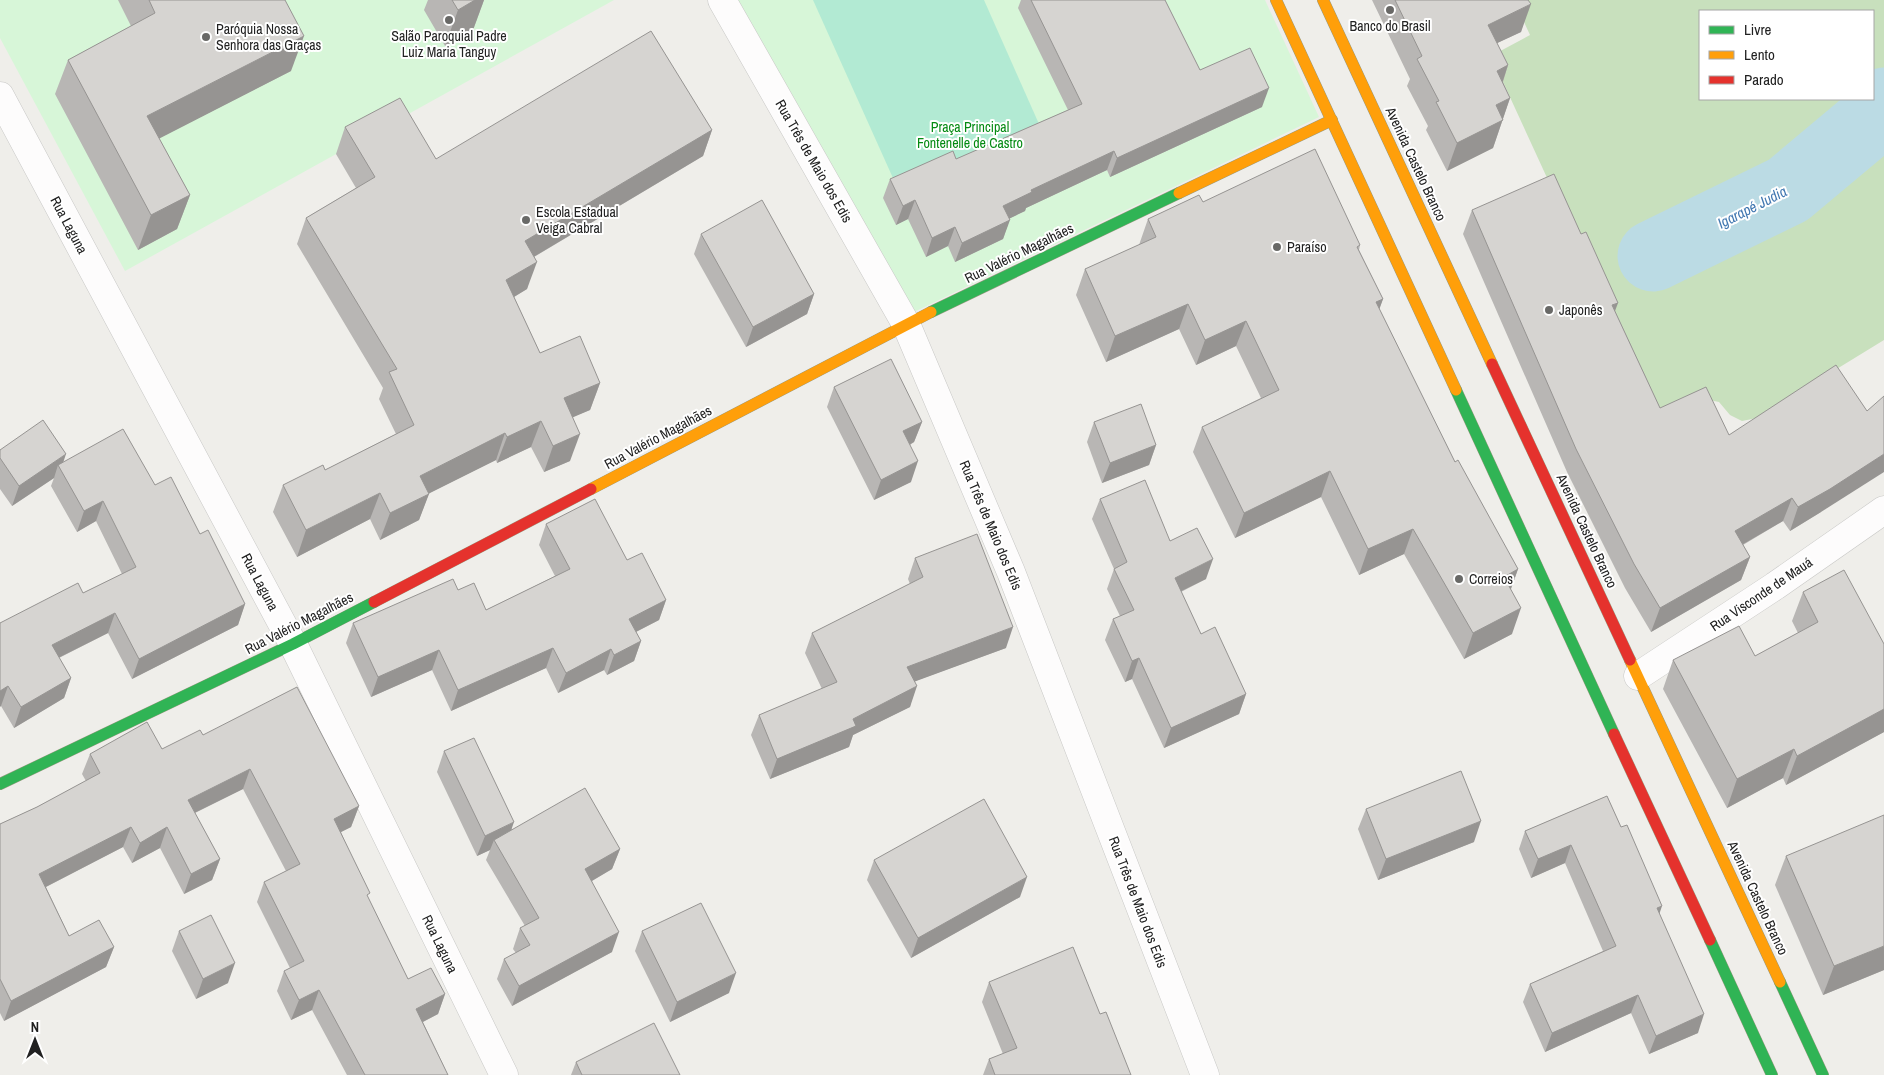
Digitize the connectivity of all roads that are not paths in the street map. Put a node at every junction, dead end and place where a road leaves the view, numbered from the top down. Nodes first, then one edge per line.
1 (722, 0) edge
2 (1276, 0) edge
3 (1324, 0) edge
4 (0, 96) edge
5 (1332, 120) junction
6 (906, 324) junction
7 (1884, 510) edge
8 (293, 644) junction
9 (1638, 676) junction
10 (0, 784) edge
11 (504, 1075) edge
12 (1204, 1075) edge
13 (1772, 1075) edge
14 (1823, 1075) edge

1 - 6 street, Rua Três de Maio dos Edis
2 - 5 main road
3 - 9 main road, Avenida Castelo Branco
4 - 8 street, Rua Laguna
5 - 6 main road, Rua Valério Magalhães
5 - 13 main road
6 - 8 main road, Rua Valério Magalhães
6 - 12 street, Rua Três de Maio dos Edis
7 - 9 street, Rua Visconde de Mauá
8 - 10 main road, Rua Valério Magalhães
8 - 11 street, Rua Laguna
9 - 14 main road, Avenida Castelo Branco

